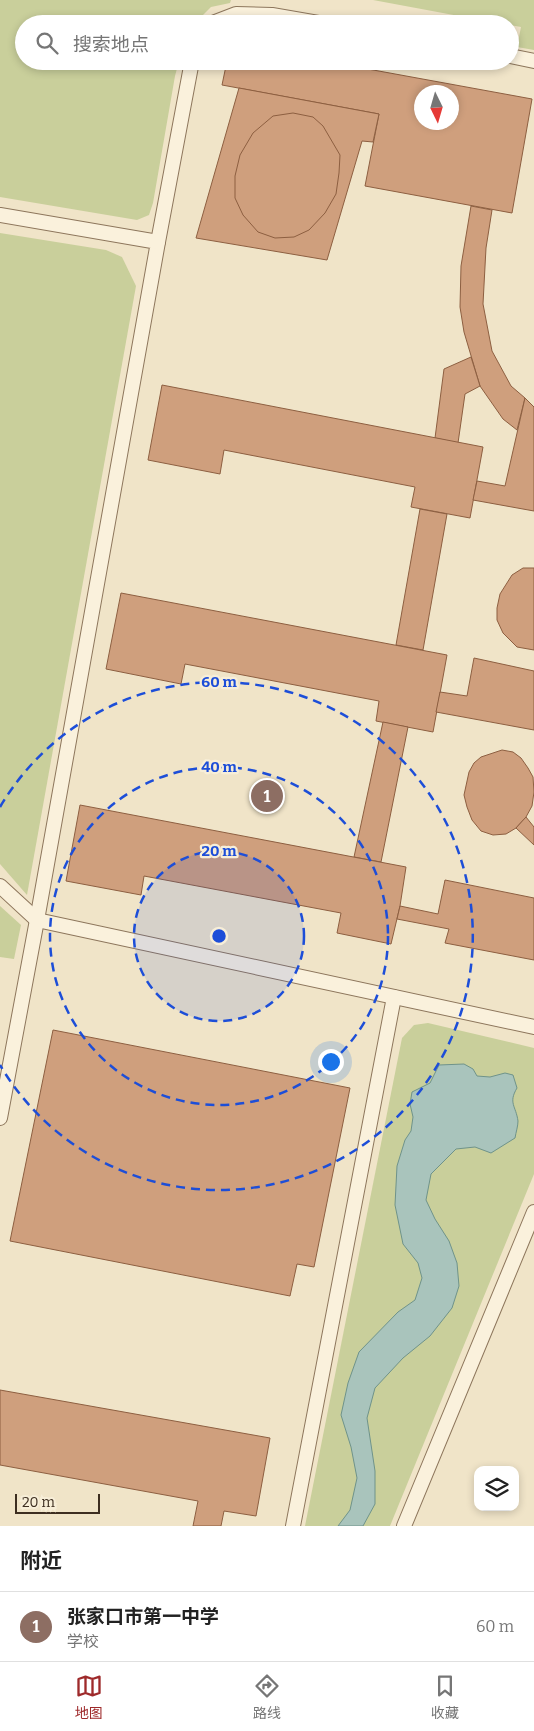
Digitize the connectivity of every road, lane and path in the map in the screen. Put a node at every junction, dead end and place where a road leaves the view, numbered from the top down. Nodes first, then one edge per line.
1 (233, 15) edge
2 (272, 15) edge
3 (519, 58) edge
4 (534, 60) edge
5 (190, 70) edge
6 (0, 214) edge
7 (158, 242) junction
8 (0, 886) edge
9 (37, 920) junction
10 (394, 997) junction
11 (534, 1027) edge
12 (0, 1118) edge
13 (534, 1212) edge
14 (293, 1526) edge
15 (404, 1526) edge

1 - 2 lane
3 - 4 lane
5 - 7 lane
6 - 7 lane
7 - 9 lane
8 - 9 lane
9 - 10 lane
9 - 12 lane
10 - 11 lane
10 - 14 lane
13 - 15 lane

